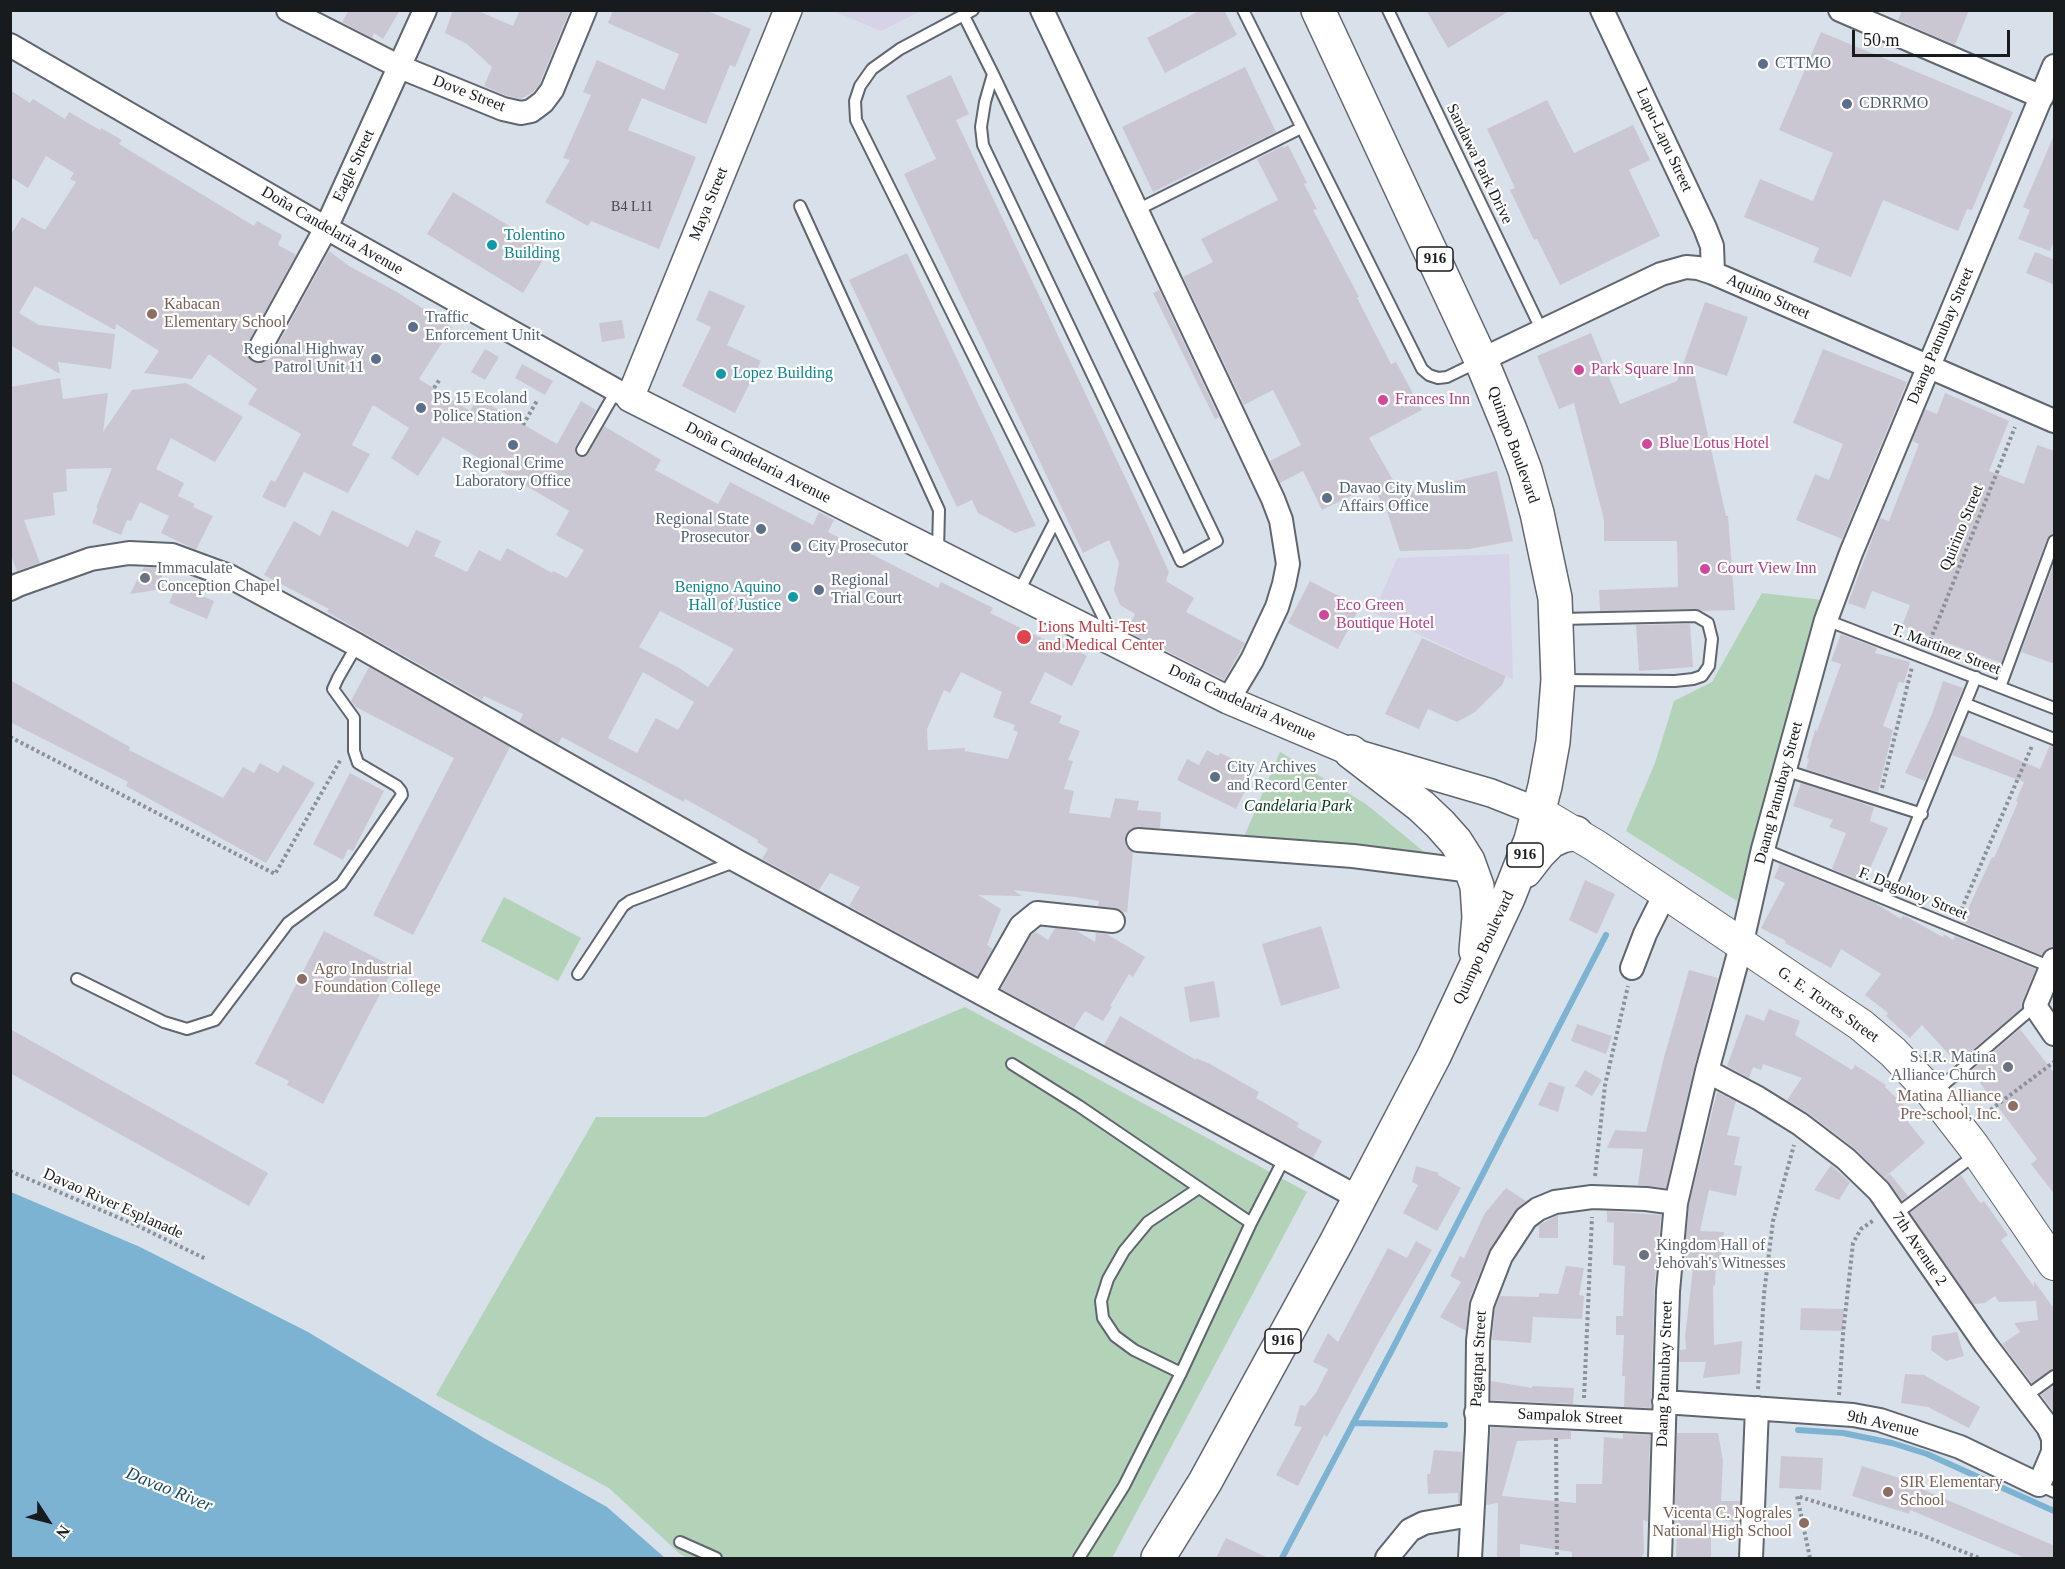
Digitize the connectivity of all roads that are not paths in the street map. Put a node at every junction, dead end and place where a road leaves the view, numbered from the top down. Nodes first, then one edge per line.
1 (288, 10) edge
2 (425, 10) edge
3 (585, 10) edge
4 (788, 10) edge
5 (1042, 10) edge
6 (1243, 10) edge
7 (1318, 10) edge
8 (1389, 10) edge
9 (1602, 10) edge
10 (1840, 10) edge
11 (969, 13) edge
12 (10, 45) edge
13 (2055, 66) edge
14 (400, 68) junction
15 (993, 74) junction
16 (2042, 97) junction
17 (1301, 128) junction
18 (800, 206) dead end
19 (1137, 210) junction
20 (326, 228) junction
21 (1713, 273) junction
22 (1542, 331) junction
23 (259, 350) dead end
24 (1481, 360) junction
25 (1928, 367) junction
26 (623, 395) junction
27 (2055, 421) edge
28 (582, 450) dead end
29 (1055, 521) junction
30 (2055, 541) edge
31 (938, 554) junction
32 (10, 589) edge
33 (1017, 594) junction
34 (1556, 619) junction
35 (1826, 620) junction
36 (1116, 643) junction
37 (357, 645) junction
38 (1976, 678) junction
39 (1558, 680) junction
40 (2000, 687) junction
41 (1228, 700) junction
42 (1966, 704) junction
43 (2055, 708) edge
44 (2055, 739) edge
45 (1351, 752) junction
46 (1784, 770) junction
47 (1539, 812) junction
48 (1922, 814) junction
49 (1576, 833) junction
50 (1138, 840) dead end
51 (1763, 849) junction
52 (737, 861) junction
53 (1472, 871) junction
54 (1665, 894) junction
55 (1508, 898) junction
56 (1886, 899) junction
57 (1113, 921) dead end
58 (1741, 946) junction
59 (2054, 966) edge
60 (1632, 968) dead end
61 (1473, 972) junction
62 (578, 974) dead end
63 (77, 980) dead end
64 (983, 993) junction
65 (2035, 1006) junction
66 (2055, 1034) edge
67 (1012, 1064) dead end
68 (1707, 1071) junction
69 (1933, 1094) junction
70 (1970, 1142) junction
71 (1285, 1157) junction
72 (1199, 1188) junction
73 (1359, 1198) junction
74 (1676, 1203) junction
75 (1893, 1211) junction
76 (1251, 1223) junction
77 (2055, 1264) edge
78 (1181, 1373) junction
79 (2055, 1376) edge
80 (2025, 1397) junction
81 (1757, 1408) junction
82 (1663, 1412) junction
83 (1476, 1413) junction
84 (1205, 1482) junction
85 (2047, 1489) edge
86 (1471, 1515) junction
87 (680, 1542) dead end
88 (716, 1558) edge
89 (1079, 1558) edge
90 (1158, 1558) edge
91 (1173, 1558) edge
92 (1387, 1558) edge
93 (1470, 1558) edge
94 (1660, 1558) edge
95 (1751, 1558) edge

1 - 14 street, Dove Street
2 - 14 street, Eagle Street
3 - 14 street, Dove Street
4 - 26 street, Maya Street
5 - 19 street
6 - 17 lane
7 - 24 main road, Quimpo Boulevard / 916
8 - 22 lane, Sandawa Park Drive
9 - 21 street, Lapu-Lapu Street
10 - 16 street
11 - 15 lane
11 - 29 lane
12 - 20 street, Doña Candelaria Avenue
13 - 16 street, Daang Patnubay Street
14 - 20 street, Eagle Street
15 - 15 lane
16 - 25 street, Daang Patnubay Street
17 - 19 lane
17 - 24 lane
18 - 31 lane
19 - 41 street
20 - 23 street, Eagle Street
20 - 26 street, Doña Candelaria Avenue
21 - 22 street, Aquino Street
21 - 25 street, Aquino Street
22 - 24 street, Aquino Street
24 - 34 main road, Quimpo Boulevard / 916
25 - 27 street, Aquino Street
25 - 35 street, Daang Patnubay Street
26 - 28 lane
26 - 31 street, Doña Candelaria Avenue
29 - 33 lane
29 - 36 lane
30 - 40 lane
31 - 33 street, Doña Candelaria Avenue
32 - 37 street
33 - 36 street, Doña Candelaria Avenue
34 - 39 main road, Quimpo Boulevard / 916
34 - 39 lane
35 - 38 lane, T. Martinez Street
35 - 46 street, Daang Patnubay Street
36 - 41 street, Doña Candelaria Avenue
37 - 52 street
37 - 63 lane
38 - 40 lane, T. Martinez Street
38 - 42 lane
39 - 47 main road, Quimpo Boulevard / 916
40 - 43 lane, T. Martinez Street
41 - 45 street, Doña Candelaria Avenue
42 - 44 lane
42 - 48 lane
45 - 47 street, Doña Candelaria Avenue
45 - 53 main road
46 - 48 lane
46 - 51 street, Daang Patnubay Street
47 - 49 main road, G. E. Torres Street
47 - 55 main road, Quimpo Boulevard / 916
48 - 56 lane
49 - 54 main road, G. E. Torres Street
49 - 55 main road
50 - 53 street
51 - 56 lane, F. Dagohoy Street
51 - 58 street, Daang Patnubay Street
52 - 62 lane
52 - 64 street
53 - 61 main road
54 - 58 main road, G. E. Torres Street
54 - 60 street
55 - 61 main road, Quimpo Boulevard / 916
56 - 59 lane, F. Dagohoy Street
57 - 64 street
58 - 68 street, Daang Patnubay Street
58 - 69 main road, G. E. Torres Street
59 - 65 street
61 - 73 main road, Quimpo Boulevard / 916
64 - 71 street
65 - 66 street
65 - 69 lane
67 - 72 lane
68 - 74 street, Daang Patnubay Street
68 - 75 street, 7th Avenue 2
69 - 70 main road, G. E. Torres Street
70 - 75 lane
70 - 77 main road, G. E. Torres Street
71 - 73 street
71 - 76 lane
72 - 76 lane
72 - 78 lane
73 - 84 main road, Quimpo Boulevard / 916
74 - 82 street, Daang Patnubay Street
74 - 83 street, Pagatpat Street
75 - 80 street, 7th Avenue 2
76 - 78 lane
78 - 89 lane
79 - 80 lane
80 - 85 street, 7th Avenue 2
81 - 82 street, 9th Avenue
81 - 85 street, 9th Avenue
81 - 95 street
82 - 83 street, Sampalok Street
82 - 94 street, Daang Patnubay Street
83 - 86 street, Pagatpat Street
84 - 90 main road, Quimpo Boulevard / 916
84 - 91 main road, Quimpo Boulevard / 916
86 - 92 street
86 - 93 street, Pagatpat Street
87 - 88 lane

